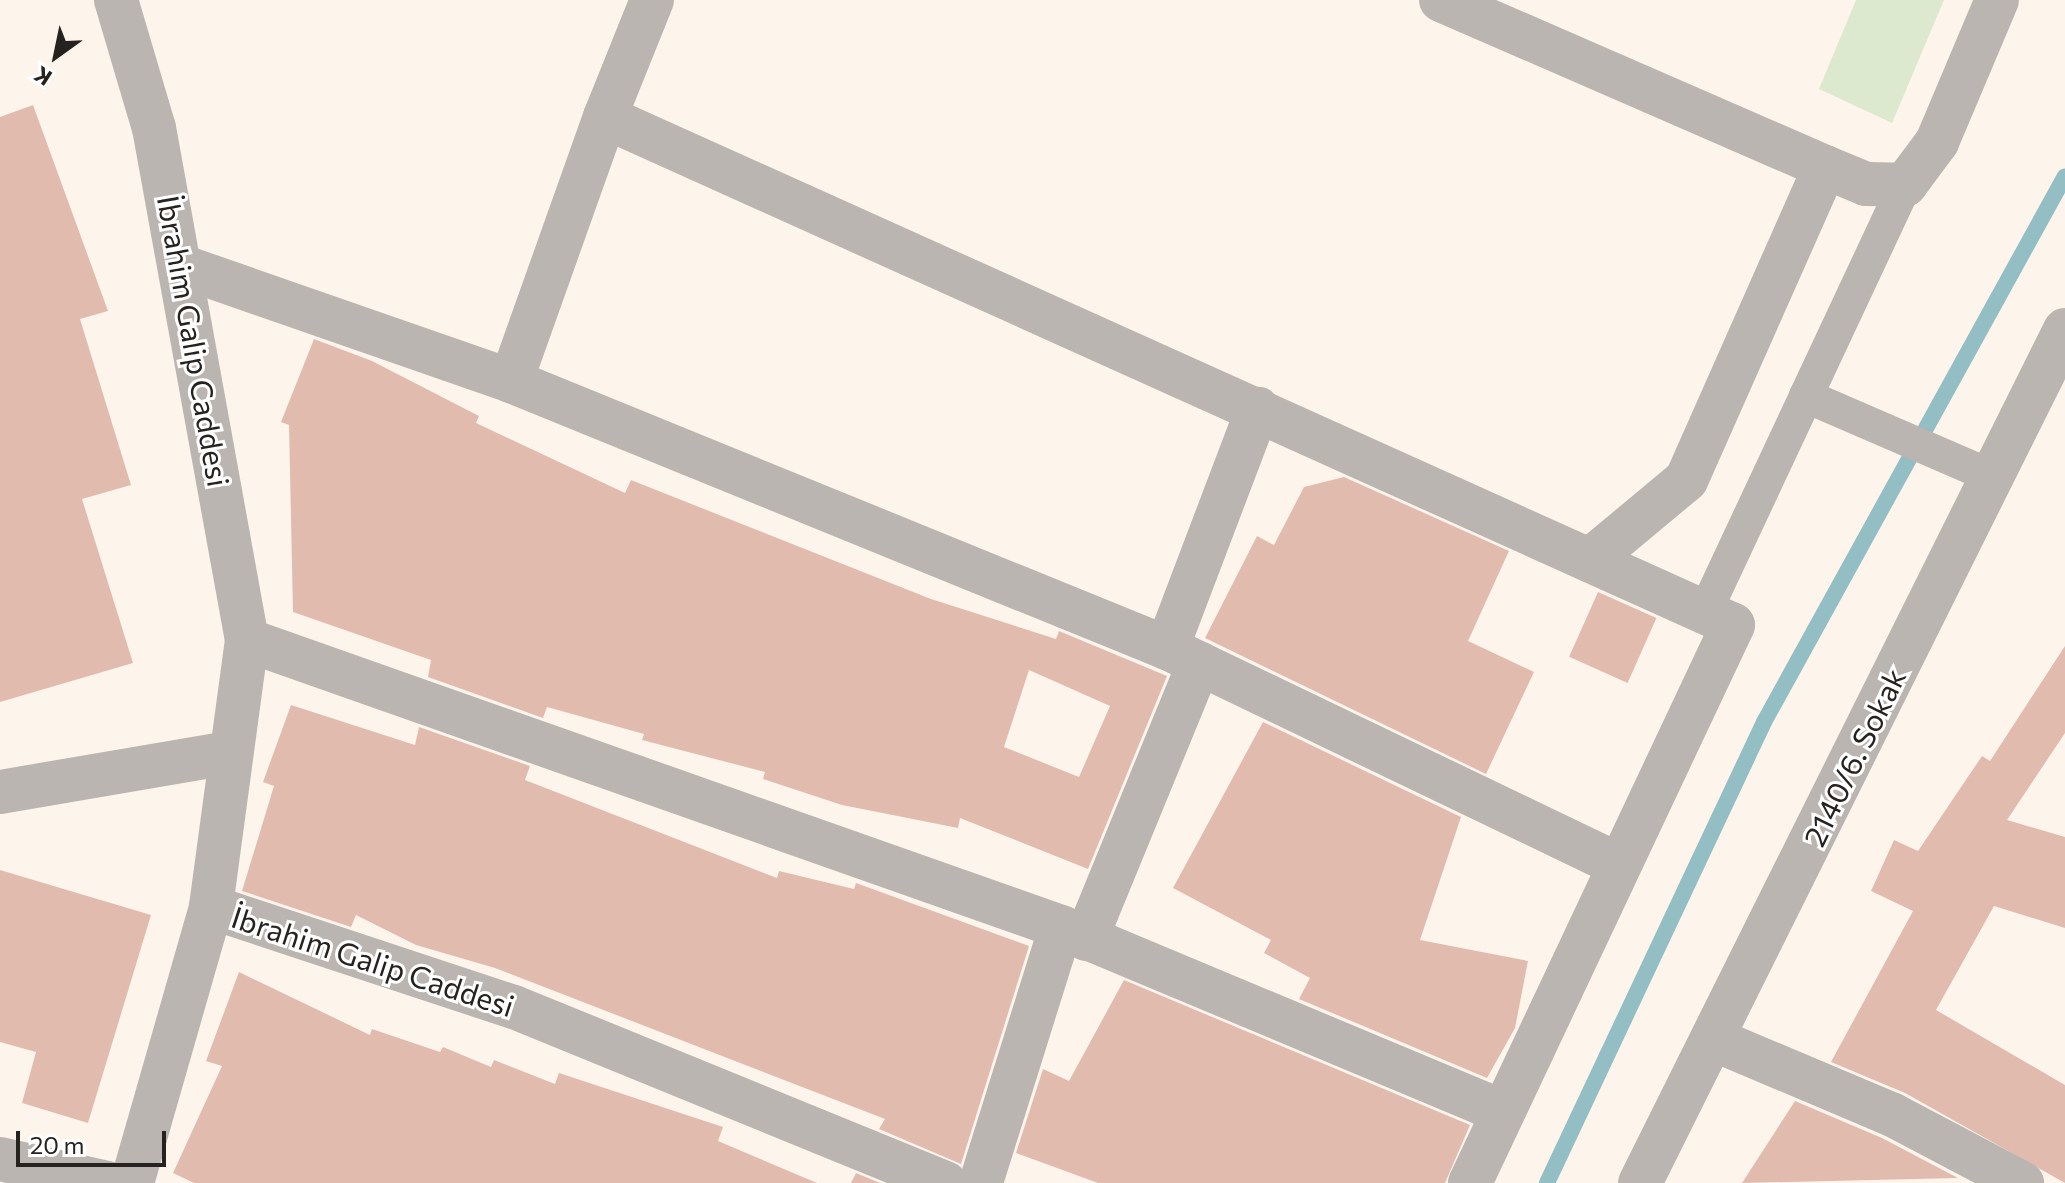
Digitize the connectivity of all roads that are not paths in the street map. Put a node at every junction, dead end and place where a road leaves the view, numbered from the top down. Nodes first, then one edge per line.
1 (116, 0) edge
2 (652, 0) edge
3 (1441, 0) edge
4 (1997, 0) edge
5 (605, 117) junction
6 (1825, 167) junction
7 (1905, 185) junction
8 (181, 266) junction
9 (2065, 330) edge
10 (511, 381) junction
11 (1806, 396) junction
12 (1258, 409) junction
13 (1993, 477) junction
14 (1590, 560) junction
15 (1705, 612) junction
16 (247, 640) junction
17 (1183, 655) junction
18 (228, 753) junction
19 (0, 792) edge
20 (1619, 865) junction
21 (211, 907) junction
22 (1074, 933) junction
23 (1713, 1039) junction
24 (1503, 1112) junction
25 (0, 1159) edge
26 (107, 1183) edge
27 (132, 1183) edge
28 (946, 1183) edge
29 (981, 1183) edge
30 (1470, 1183) edge
31 (1640, 1183) edge
32 (2022, 1183) edge

1 - 8 street, İbrahim Galip Caddesi
2 - 5 street
3 - 6 street
4 - 7 street
5 - 10 street
5 - 12 street
6 - 7 street
6 - 14 street
7 - 11 street
8 - 10 street
8 - 16 street, İbrahim Galip Caddesi
9 - 13 street, 2140/6. Sokak
10 - 17 street
11 - 13 street
11 - 15 street
12 - 14 street
12 - 17 street
13 - 23 street, 2140/6. Sokak
14 - 15 street
15 - 20 street
16 - 18 street, İbrahim Galip Caddesi
16 - 22 street
17 - 20 street
17 - 22 street
18 - 19 street
18 - 21 street, İbrahim Galip Caddesi
20 - 24 street
21 - 27 street
21 - 28 street, İbrahim Galip Caddesi
22 - 24 street
22 - 29 street
23 - 31 street, 2140/6. Sokak
23 - 32 street
24 - 30 street
25 - 26 street

